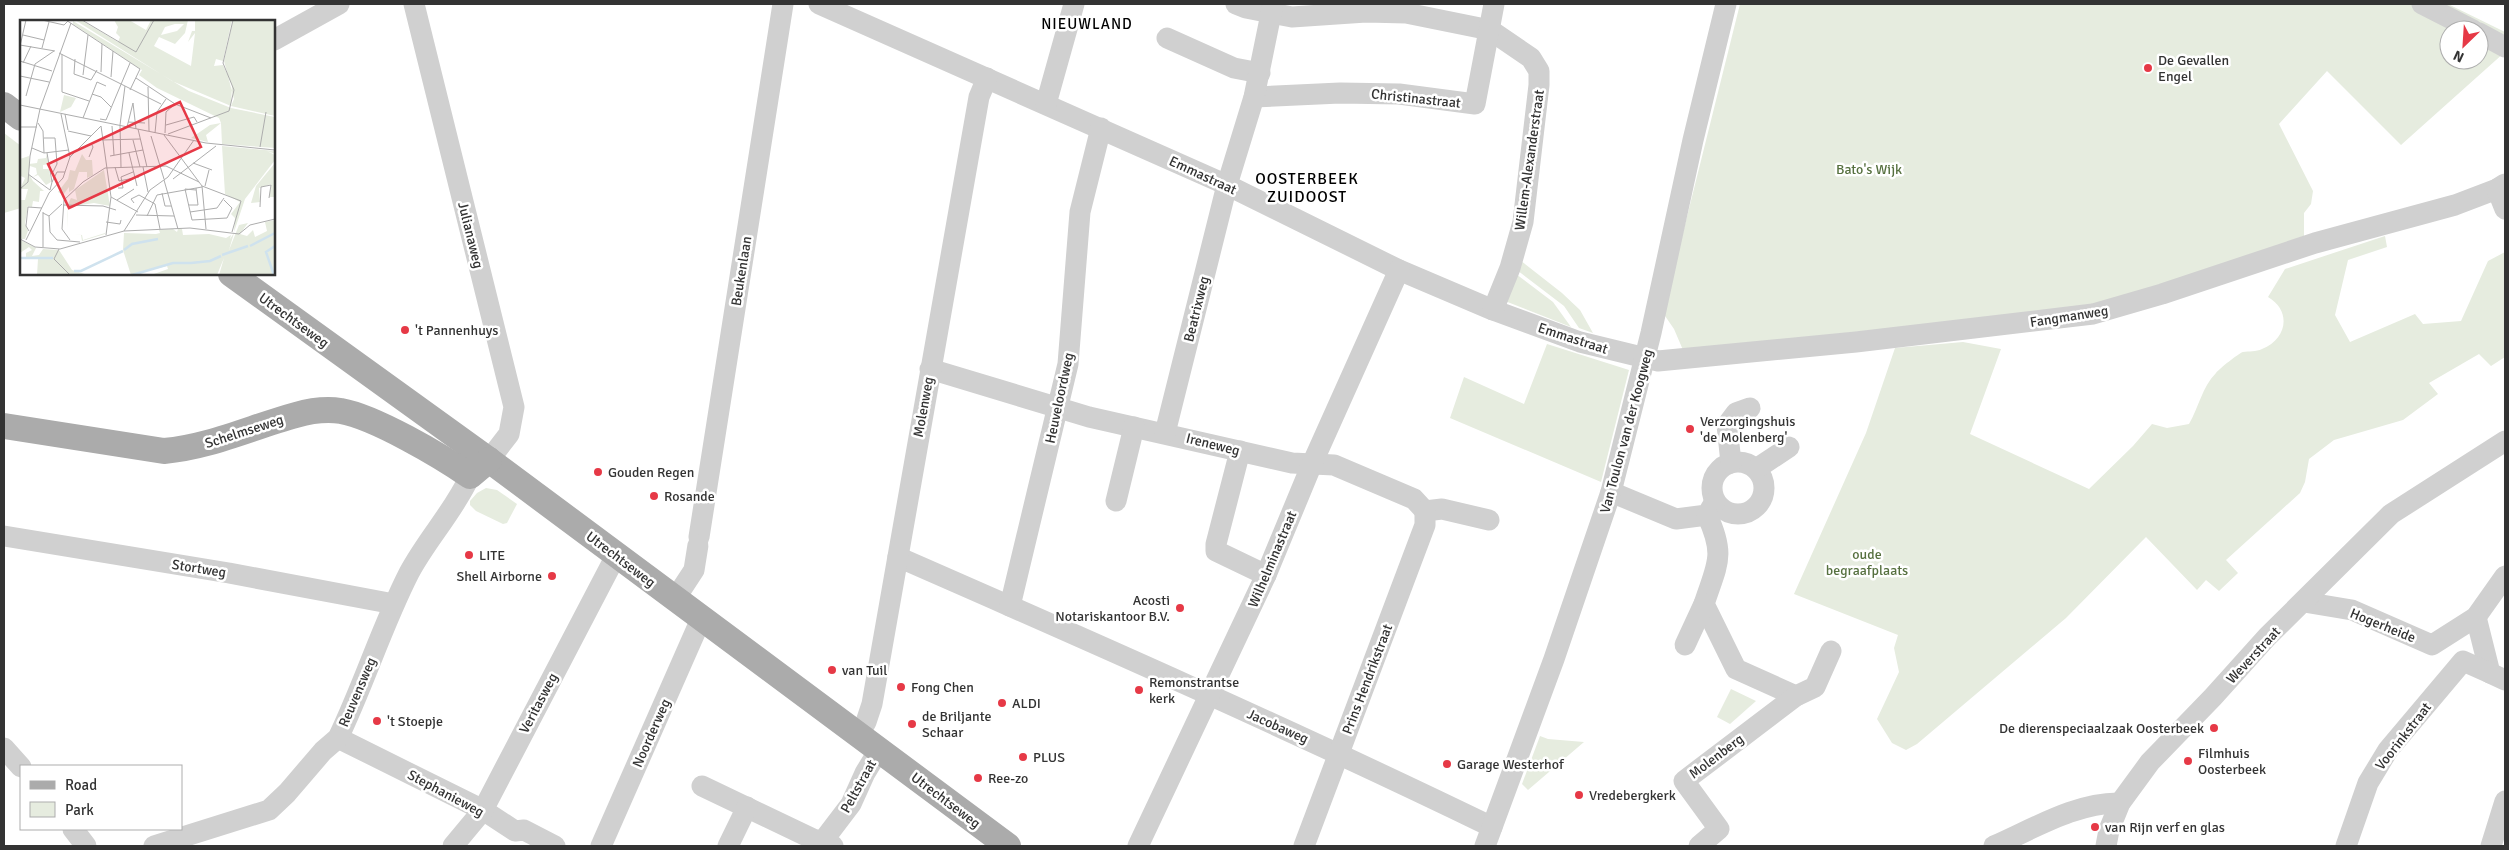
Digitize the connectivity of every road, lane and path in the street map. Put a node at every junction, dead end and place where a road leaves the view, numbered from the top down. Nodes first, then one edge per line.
1 (339, 4) edge
2 (414, 4) edge
3 (783, 4) edge
4 (819, 4) edge
5 (1074, 4) edge
6 (1236, 4) edge
7 (1494, 4) edge
8 (1726, 4) edge
9 (2422, 4) edge
10 (1272, 9) edge
11 (2453, 20) edge
12 (1490, 30) junction
13 (1167, 38) dead end
14 (2489, 38) edge
15 (275, 39) edge
16 (2505, 47) edge
17 (1260, 73) junction
18 (988, 78) junction
19 (1254, 97) junction
20 (1046, 104) junction
21 (4, 106) edge
22 (20, 117) edge
23 (1101, 128) junction
24 (1227, 186) junction
25 (2501, 186) edge
26 (2505, 209) edge
27 (1399, 270) junction
28 (232, 275) edge
29 (1493, 310) junction
30 (1645, 357) junction
31 (930, 369) junction
32 (1750, 408) dead end
33 (1058, 409) junction
34 (4, 426) edge
35 (1134, 427) junction
36 (1165, 433) junction
37 (2505, 441) edge
38 (1788, 447) dead end
39 (1240, 451) junction
40 (1731, 463) junction
41 (1312, 464) junction
42 (480, 468) junction
43 (1756, 469) junction
44 (1611, 492) junction
45 (1116, 502) dead end
46 (1711, 508) junction
47 (1425, 511) junction
48 (1489, 520) dead end
49 (4, 536) edge
50 (618, 556) junction
51 (898, 557) junction
52 (1266, 575) junction
53 (2505, 576) edge
54 (675, 599) junction
55 (2304, 602) junction
56 (394, 604) junction
57 (1704, 604) junction
58 (1010, 606) junction
59 (2476, 617) junction
60 (701, 619) junction
61 (1685, 645) dead end
62 (2432, 645) junction
63 (1831, 651) dead end
64 (2463, 661) junction
65 (2498, 677) edge
66 (1211, 696) junction
67 (1796, 696) junction
68 (858, 735) junction
69 (338, 738) junction
70 (4, 748) edge
71 (879, 750) junction
72 (1339, 753) junction
73 (20, 765) edge
74 (702, 786) dead end
75 (2505, 801) edge
76 (2120, 803) junction
77 (747, 807) junction
78 (483, 810) junction
79 (73, 830) edge
80 (1489, 836) edge
81 (825, 845) edge
82 (86, 846) edge
83 (154, 846) edge
84 (453, 846) edge
85 (555, 846) edge
86 (601, 846) edge
87 (728, 846) edge
88 (1007, 846) edge
89 (1138, 846) edge
90 (1304, 846) edge
91 (1699, 846) edge
92 (1994, 846) edge
93 (2106, 846) edge
94 (2346, 846) edge
95 (2490, 846) edge

1 - 15 street
2 - 42 street, Julianaweg
3 - 54 street, Beukenlaan
4 - 18 street, Emmastraat
5 - 20 street
6 - 10 street
7 - 12 street, Christinastraat
8 - 30 street, Van Toulon van der Koogweg
9 - 11 street
10 - 12 street
10 - 17 street, Beatrixweg
12 - 19 street, Christinastraat
12 - 29 street, Willem-Alexanderstraat
13 - 17 street
14 - 16 street
17 - 19 street, Beatrixweg
18 - 20 street, Emmastraat
18 - 31 street, Molenweg
19 - 24 street, Beatrixweg
20 - 23 street, Emmastraat
21 - 22 main road
23 - 24 street, Emmastraat
23 - 33 street, Heuveloordweg
24 - 27 street, Emmastraat
24 - 36 street, Beatrixweg
25 - 26 street
25 - 30 street, Fangmanweg
27 - 29 street, Emmastraat
27 - 41 street, Wilhelminastraat
28 - 42 main road, Utrechtseweg
29 - 30 street, Emmastraat
30 - 44 street, Van Toulon van der Koogweg
31 - 33 street, Ireneweg
31 - 51 street, Molenweg
32 - 40 street
33 - 35 street, Ireneweg
33 - 58 street, Heuveloordweg
34 - 42 main road, Schelmseweg
35 - 36 street, Ireneweg
35 - 45 street
36 - 39 street, Ireneweg
37 - 55 street, Weverstraat
38 - 43 street
39 - 41 street, Ireneweg
39 - 52 street
40 - 43 street
40 - 46 street
41 - 47 street, Ireneweg
41 - 52 street, Wilhelminastraat
42 - 50 main road, Utrechtseweg
42 - 56 street, Reuvensweg
43 - 46 street
44 - 46 street
44 - 80 street, Van Toulon van der Koogweg
46 - 57 street
47 - 48 street
47 - 72 street, Prins Hendrikstraat
49 - 56 street, Stortweg
50 - 54 main road, Utrechtseweg
50 - 78 street, Veritasweg
51 - 58 street, Jacobaweg
51 - 68 street, Molenweg
52 - 66 street, Wilhelminastraat
53 - 59 street, Hogerheide
54 - 60 main road, Utrechtseweg
55 - 62 street, Hogerheide
55 - 76 street, Weverstraat
56 - 69 street, Reuvensweg
57 - 61 street
57 - 67 street
58 - 66 street, Jacobaweg
59 - 62 street, Hogerheide
59 - 65 street
60 - 68 main road, Utrechtseweg
60 - 86 street, Noorderweg
62 - 64 street, Hogerheide
63 - 67 street, Molenberg
64 - 65 street
64 - 94 street, Voorinkstraat
66 - 72 street, Jacobaweg
66 - 89 street, Wilhelminastraat
67 - 91 street, Molenberg
68 - 71 main road, Utrechtseweg
69 - 78 street, Stephanieweg
69 - 83 street, Reuvensweg
70 - 73 street
71 - 81 street, Peltstraat
71 - 88 main road, Utrechtseweg
72 - 80 street, Jacobaweg
72 - 90 street, Prins Hendrikstraat
74 - 77 street
75 - 95 street
76 - 92 street
76 - 93 street, Weverstraat
77 - 81 street
77 - 87 street
78 - 84 street, Veritasweg
78 - 85 street, Stephanieweg
79 - 82 street

